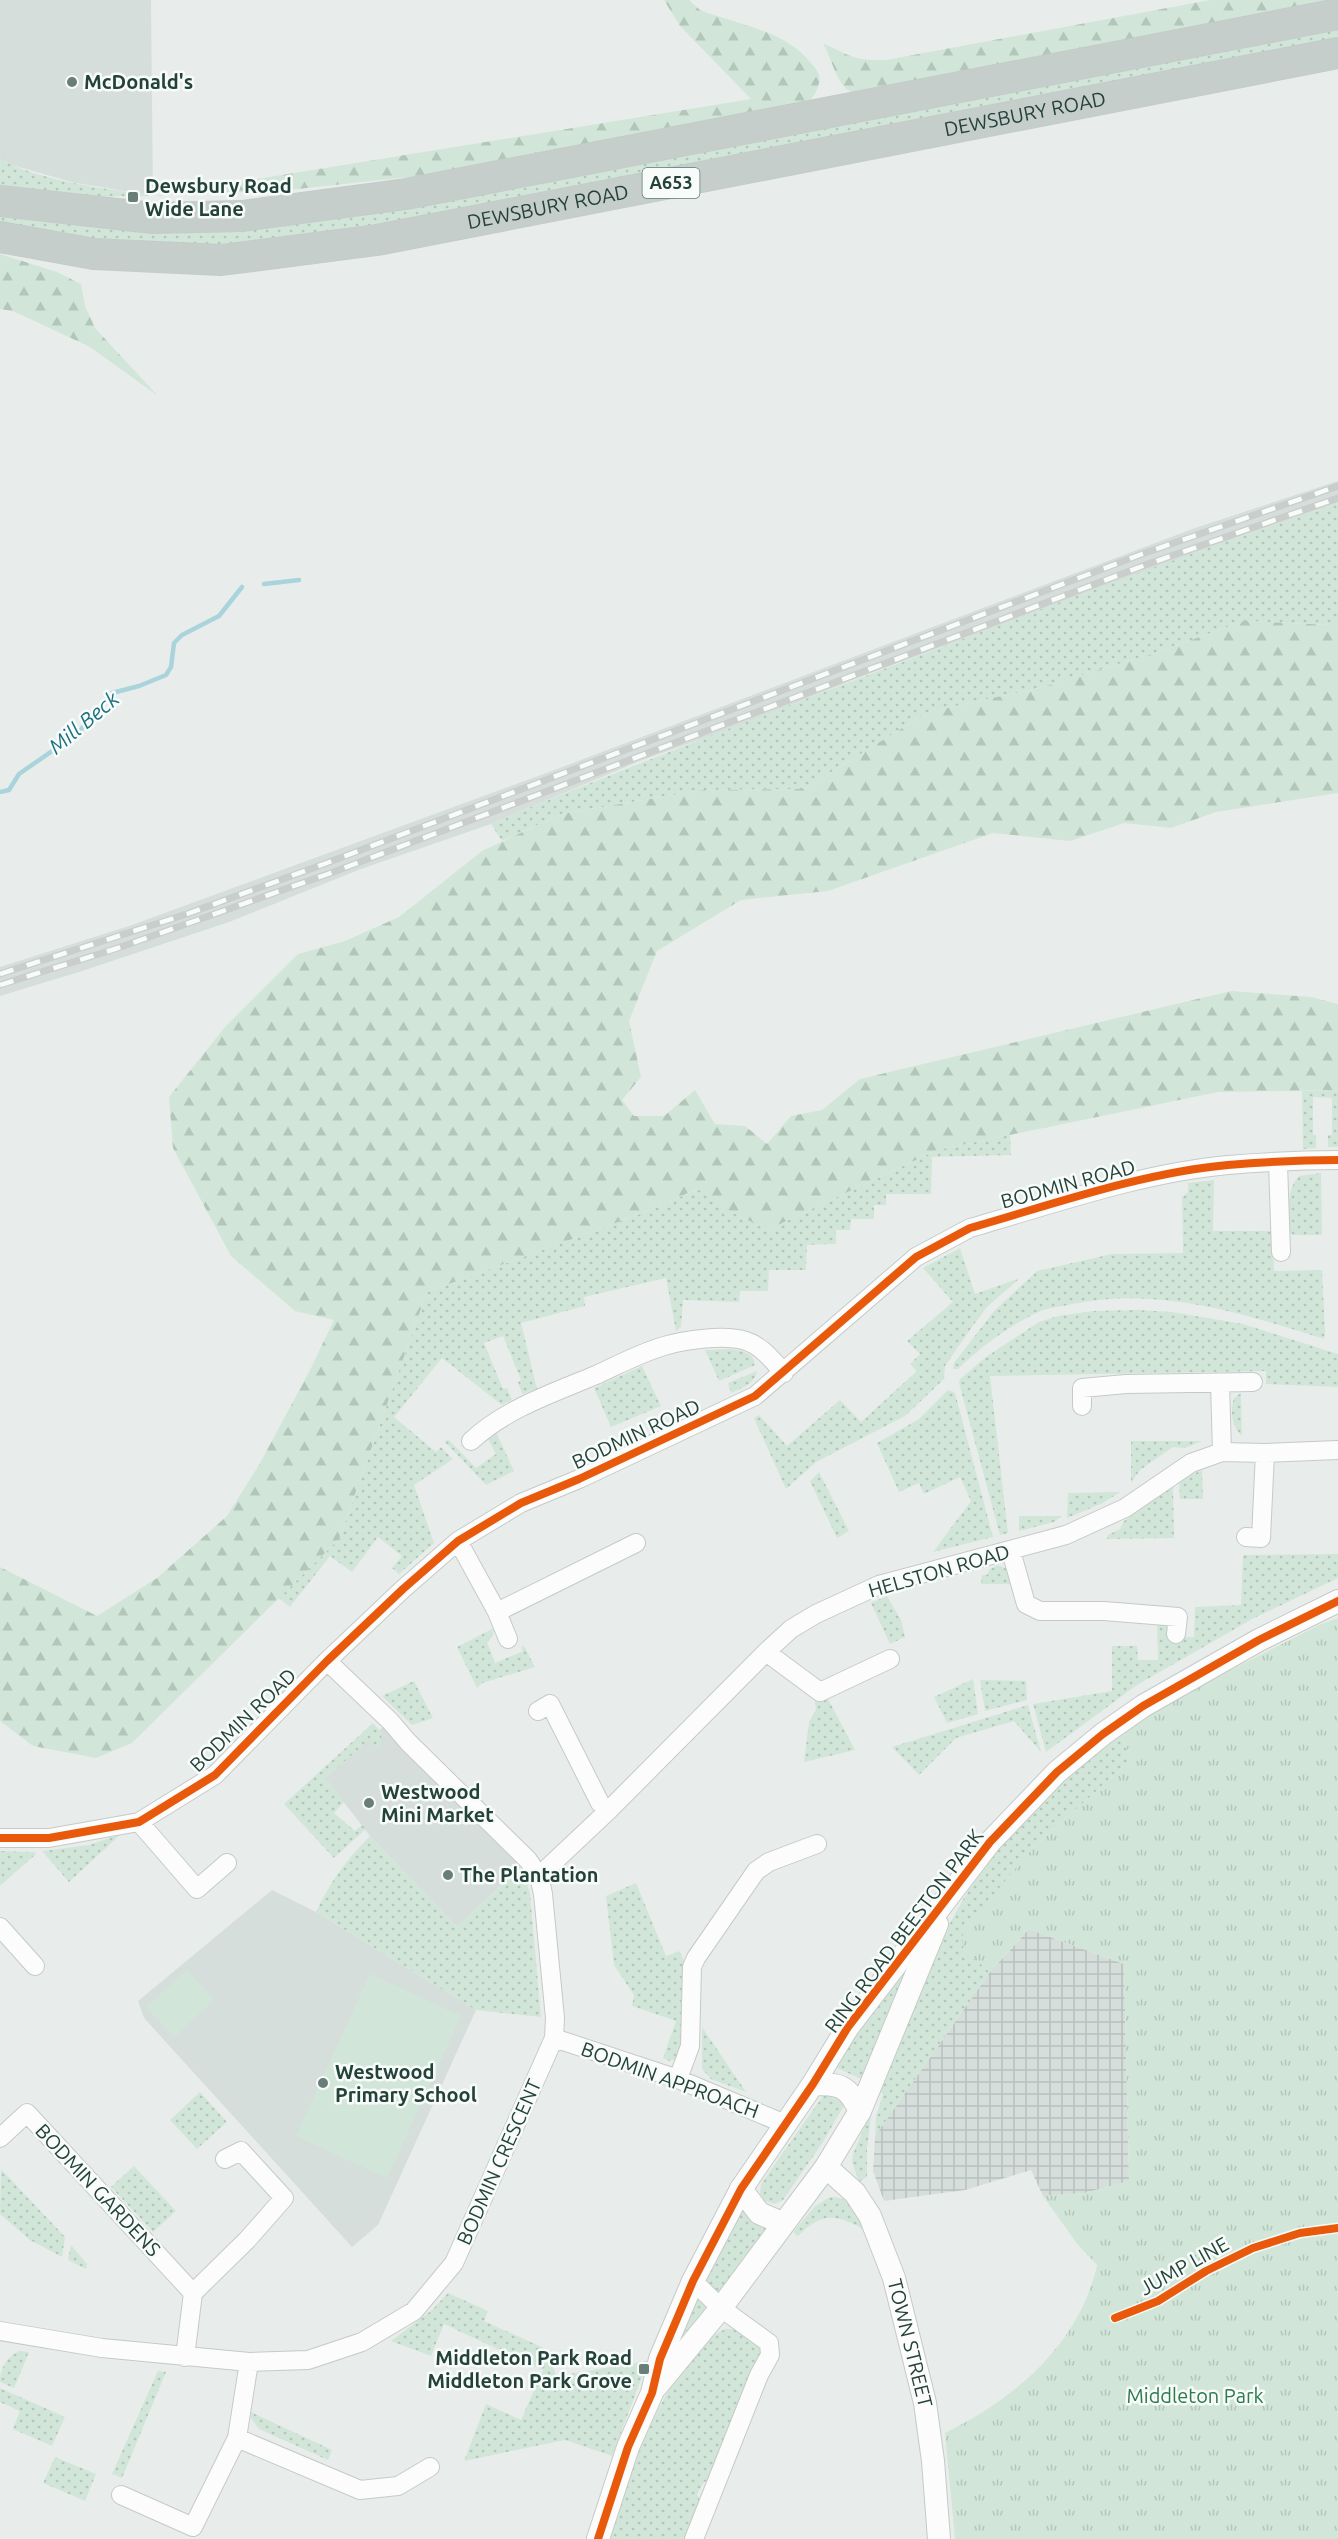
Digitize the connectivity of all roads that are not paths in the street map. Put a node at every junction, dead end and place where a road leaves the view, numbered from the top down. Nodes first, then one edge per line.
1 (1338, 14) edge
2 (1338, 53) edge
3 (0, 201) edge
4 (0, 237) edge
5 (1338, 1160) edge
6 (1278, 1163) junction
7 (1281, 1252) dead end
8 (784, 1373) junction
9 (1253, 1382) dead end
10 (1220, 1383) junction
11 (1082, 1406) dead end
12 (471, 1441) dead end
13 (1338, 1450) edge
14 (1222, 1452) junction
15 (1266, 1453) junction
16 (1246, 1537) dead end
17 (458, 1541) junction
18 (636, 1543) dead end
19 (1011, 1551) junction
20 (1338, 1601) edge
21 (497, 1612) junction
22 (1176, 1634) dead end
23 (508, 1639) dead end
24 (766, 1652) junction
25 (890, 1659) dead end
26 (327, 1661) junction
27 (538, 1711) dead end
28 (609, 1810) junction
29 (139, 1822) junction
30 (0, 1838) edge
31 (817, 1844) dead end
32 (227, 1863) dead end
33 (538, 1876) junction
34 (946, 1900) junction
35 (0, 1927) edge
36 (35, 1966) dead end
37 (554, 2038) junction
38 (678, 2079) junction
39 (813, 2084) junction
40 (860, 2111) junction
41 (785, 2124) junction
42 (0, 2138) edge
43 (225, 2159) dead end
44 (826, 2167) junction
45 (741, 2189) junction
46 (782, 2223) junction
47 (693, 2281) junction
48 (193, 2293) junction
49 (721, 2308) junction
50 (1, 2336) edge
51 (185, 2357) junction
52 (249, 2362) junction
53 (652, 2393) junction
54 (237, 2438) junction
55 (430, 2467) dead end
56 (120, 2495) dead end
57 (598, 2539) edge
58 (694, 2539) edge
59 (939, 2539) edge

1 - 3 highway, DEWSBURY ROAD / A653
2 - 4 highway, DEWSBURY ROAD / A653
5 - 6 street, BODMIN ROAD
6 - 7 street
6 - 8 street, BODMIN ROAD
8 - 12 street
8 - 17 street, BODMIN ROAD
9 - 10 street
10 - 11 street
10 - 14 street
13 - 15 street, HELSTON ROAD
14 - 15 street, HELSTON ROAD
14 - 19 street, HELSTON ROAD
15 - 16 street
17 - 21 street
17 - 26 street, BODMIN ROAD
18 - 21 street
19 - 22 street
19 - 24 street, HELSTON ROAD
20 - 34 street, RING ROAD BEESTON PARK
21 - 23 street
24 - 25 street
24 - 28 street, HELSTON ROAD
26 - 29 street, BODMIN ROAD
26 - 33 street, BODMIN CRESCENT
27 - 28 street
28 - 33 street, HELSTON ROAD
29 - 30 street, BODMIN ROAD
29 - 32 street
31 - 38 street
33 - 37 street, BODMIN CRESCENT
34 - 39 street, RING ROAD BEESTON PARK
34 - 40 street, RING ROAD BEESTON PARK
35 - 36 street
37 - 38 street, BODMIN APPROACH
37 - 52 street, BODMIN CRESCENT
38 - 41 street, BODMIN APPROACH
39 - 40 street
39 - 41 street, RING ROAD BEESTON PARK
40 - 44 street, RING ROAD BEESTON PARK
41 - 45 street, RING ROAD BEESTON PARK
42 - 48 street, BODMIN GARDENS
43 - 48 street
44 - 46 street, RING ROAD BEESTON PARK
44 - 59 street, TOWN STREET
45 - 46 street
45 - 47 street, RING ROAD BEESTON PARK
46 - 49 street, RING ROAD BEESTON PARK
47 - 49 street
47 - 53 street, RING ROAD BEESTON PARK
48 - 51 street
49 - 53 street, RING ROAD BEESTON PARK
49 - 58 street
50 - 51 street, BODMIN CRESCENT
51 - 52 street, BODMIN CRESCENT
52 - 54 street
53 - 57 street
54 - 55 street
54 - 56 street

